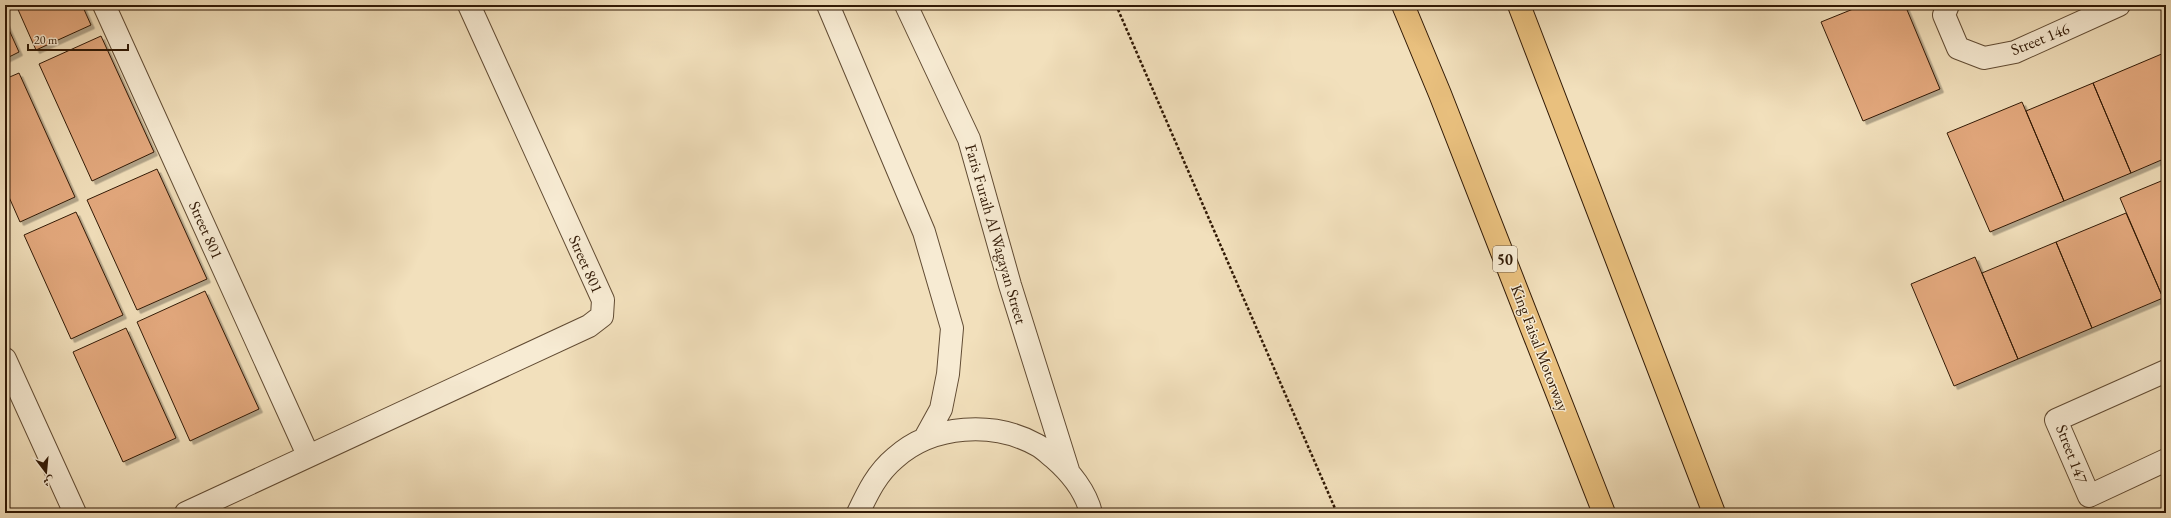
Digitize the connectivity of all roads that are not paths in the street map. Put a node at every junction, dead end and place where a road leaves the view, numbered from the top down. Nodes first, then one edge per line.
1 (104, 5) edge
2 (469, 5) edge
3 (828, 5) edge
4 (906, 5) edge
5 (1393, 5) edge
6 (1403, 5) edge
7 (1519, 5) edge
8 (1948, 5) edge
9 (2119, 5) edge
10 (1440, 94) junction
11 (5, 359) edge
12 (2166, 371) edge
13 (925, 438) junction
14 (308, 455) junction
15 (2166, 460) edge
16 (1068, 470) junction
17 (75, 513) edge
18 (186, 513) edge
19 (858, 513) edge
20 (1090, 513) edge
21 (1604, 513) edge
22 (1714, 513) edge

1 - 14 street, Street 801
2 - 14 street, Street 801
3 - 13 street
4 - 16 street, Faris Furaih Al Wagayan Street
5 - 10 highway
6 - 10 highway, King Faisal Motorway / 50
7 - 22 highway
8 - 9 street, Street 146
10 - 21 highway, King Faisal Motorway / 50
11 - 17 street
12 - 15 street, Street 147
13 - 16 street
13 - 19 street
14 - 18 street, Street 801
16 - 20 street

